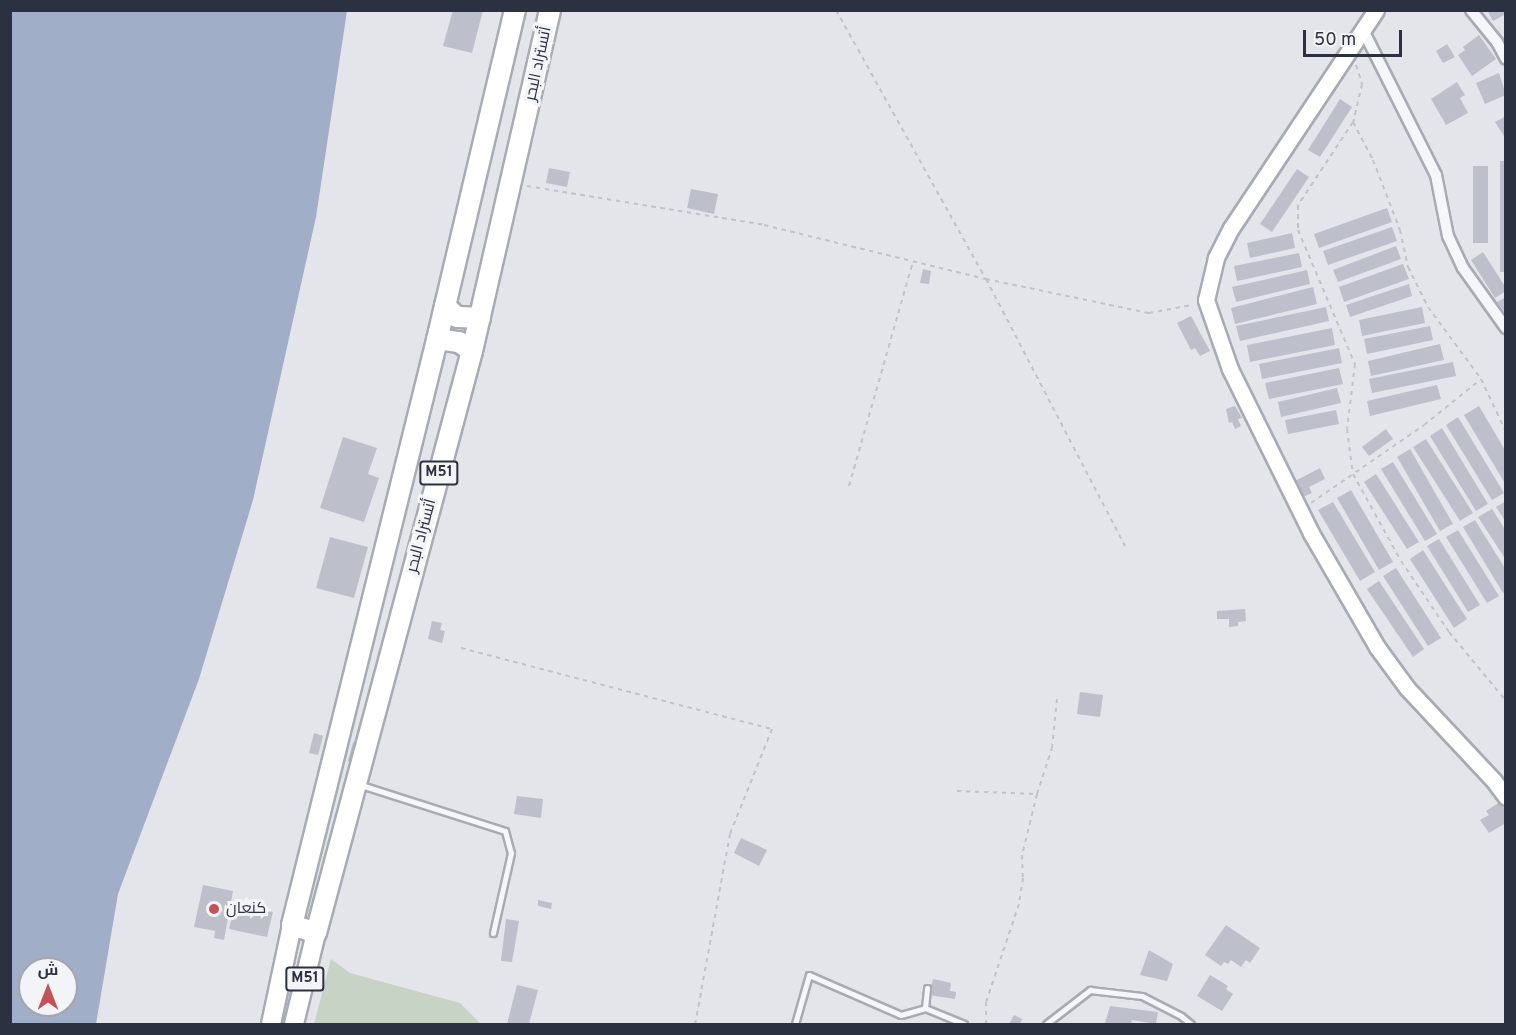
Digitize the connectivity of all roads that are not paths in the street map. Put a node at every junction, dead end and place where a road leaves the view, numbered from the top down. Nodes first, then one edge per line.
1 (515, 10) edge
2 (550, 10) edge
3 (1376, 10) edge
4 (1471, 10) edge
5 (1363, 30) junction
6 (1506, 59) edge
7 (445, 306) junction
8 (480, 318) junction
9 (1506, 328) edge
10 (437, 339) junction
11 (472, 351) junction
12 (356, 784) junction
13 (1506, 797) edge
14 (292, 925) junction
15 (316, 933) junction
16 (493, 933) dead end
17 (285, 955) junction
18 (927, 988) dead end
19 (925, 1008) junction
20 (260, 1024) edge
21 (271, 1024) edge
22 (294, 1024) edge
23 (795, 1024) edge
24 (964, 1024) edge
25 (1046, 1024) edge
26 (1191, 1024) edge

1 - 7 highway, أتستراد البحر / M51
2 - 8 highway, أتستراد البحر / M51
3 - 5 main road
4 - 6 street
5 - 9 street
5 - 13 main road
7 - 8 highway
7 - 10 highway, أتستراد البحر / M51
8 - 11 highway, أتستراد البحر / M51
10 - 11 highway
10 - 14 highway, أتستراد البحر / M51
11 - 12 highway, أتستراد البحر / M51
12 - 15 highway, أتستراد البحر / M51
12 - 16 lane
14 - 15 highway
14 - 17 highway, أتستراد البحر / M51
15 - 22 highway, أتستراد البحر / M51
17 - 20 highway, M51
17 - 21 highway
18 - 19 lane
19 - 23 lane
19 - 24 lane
25 - 26 lane

